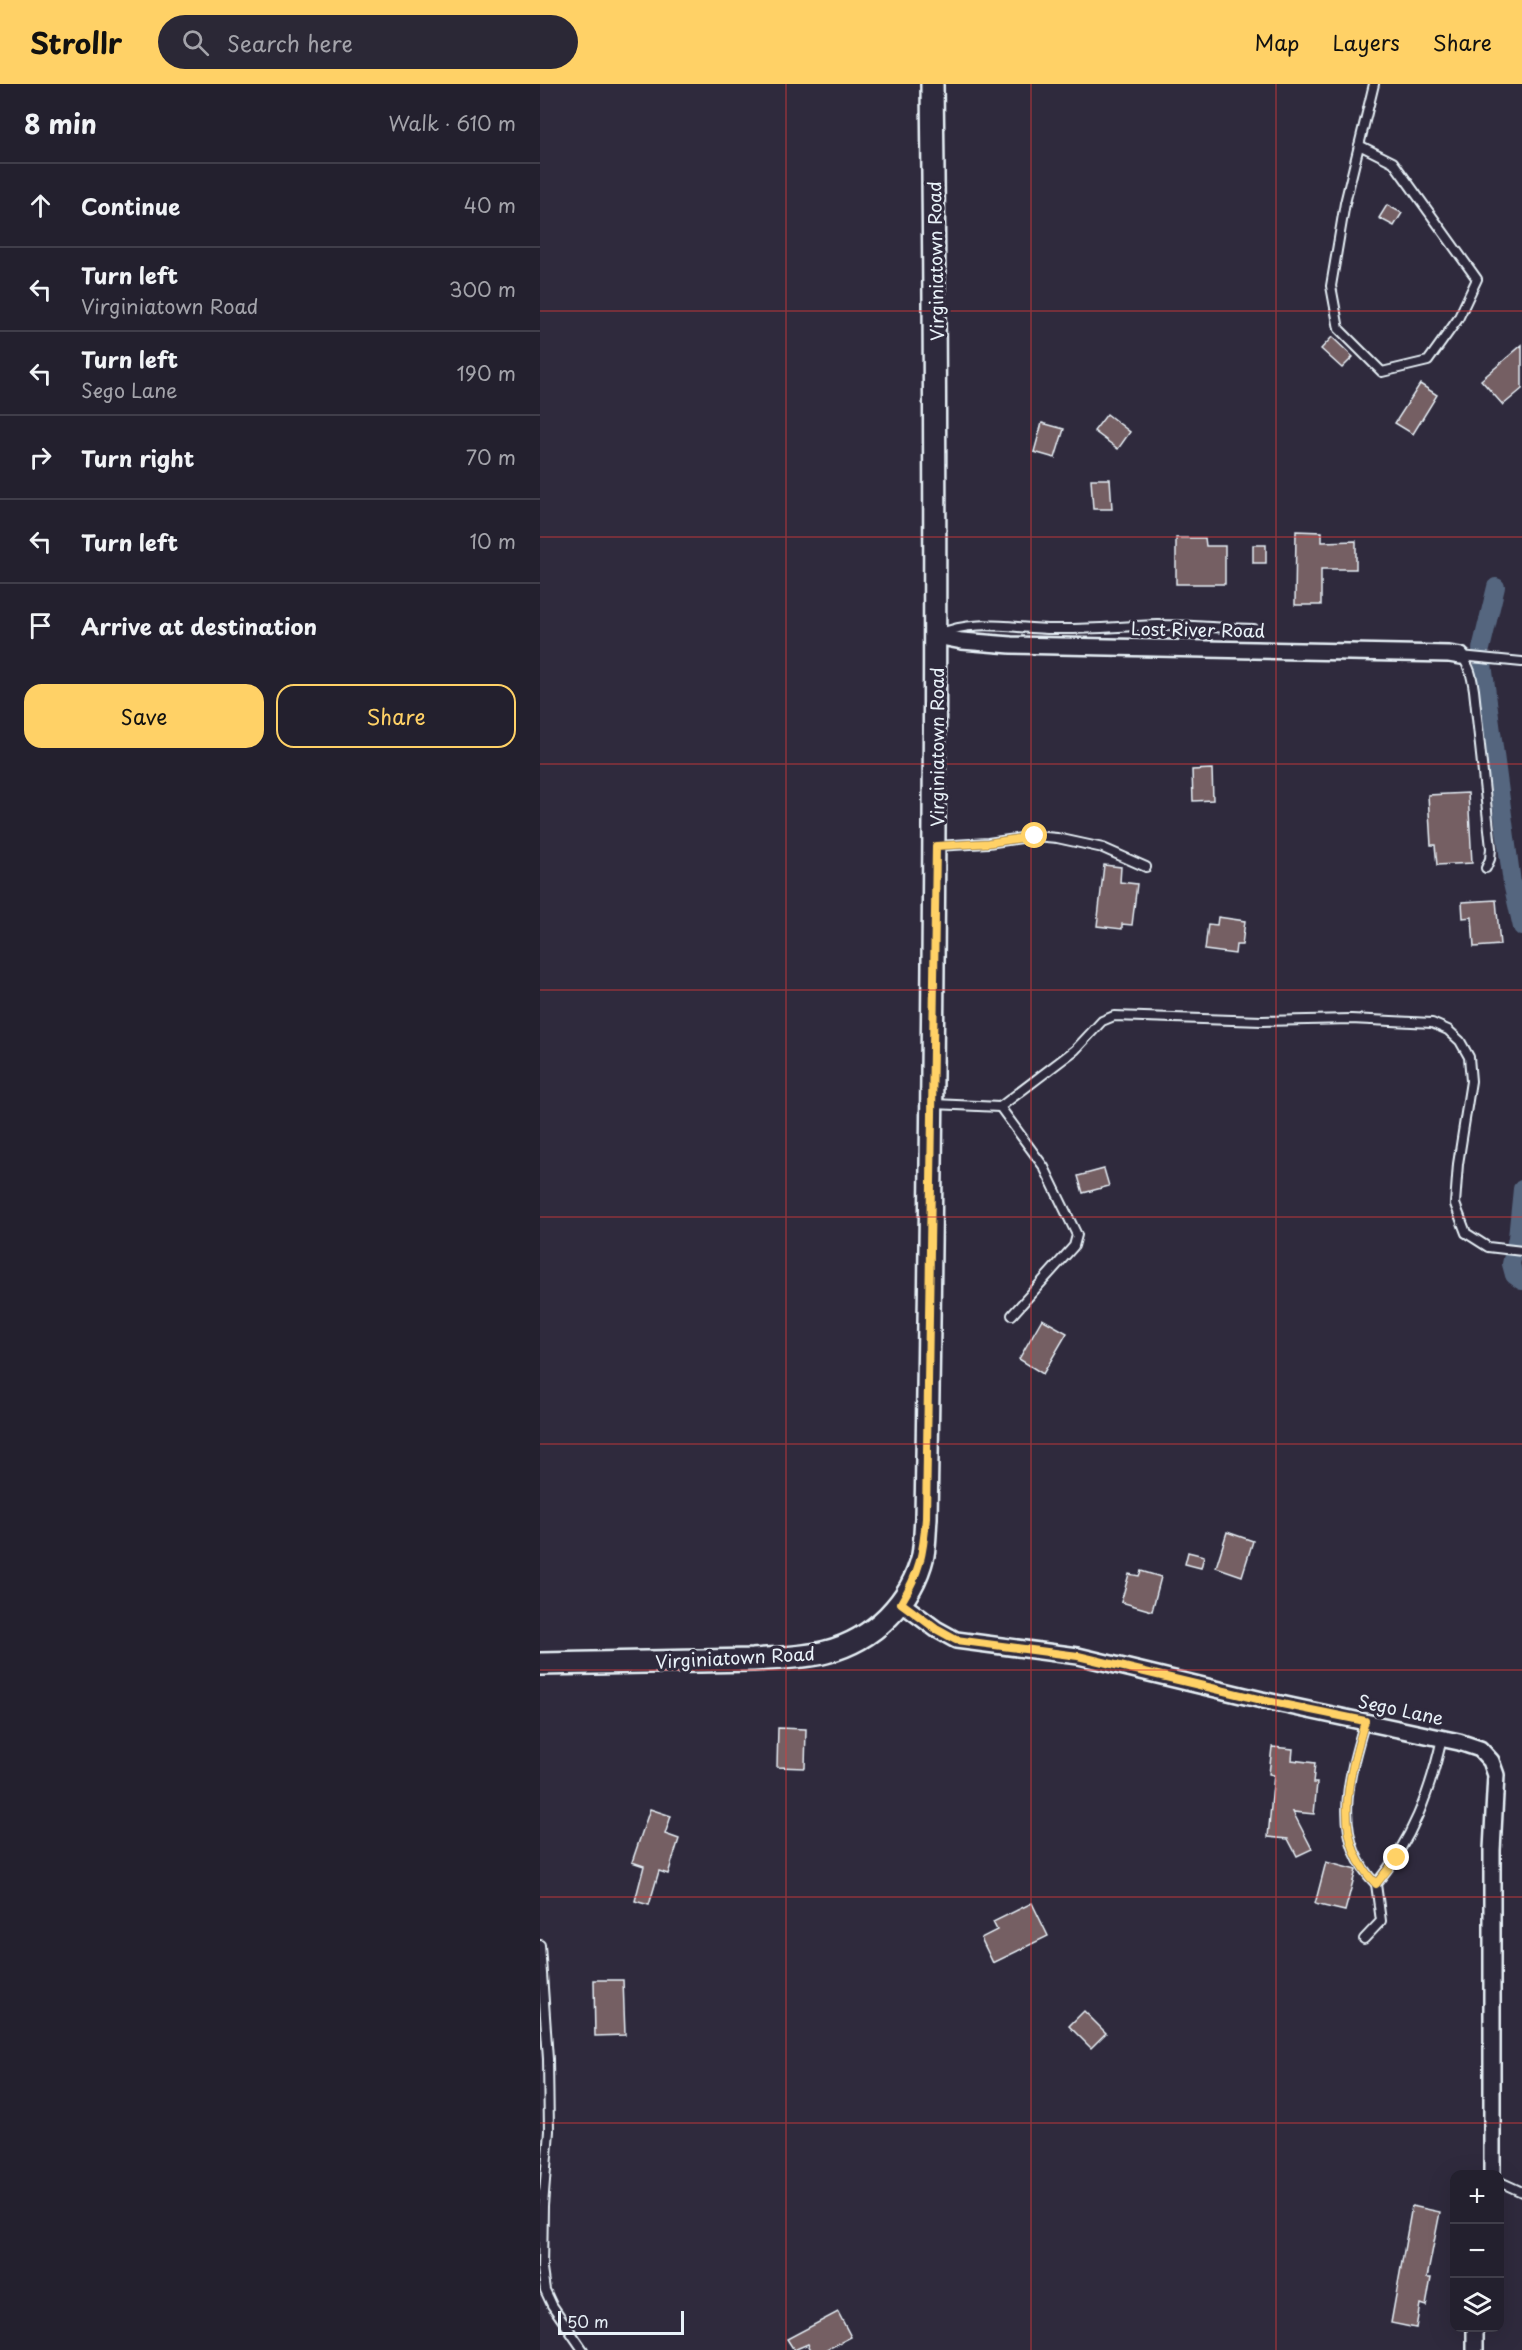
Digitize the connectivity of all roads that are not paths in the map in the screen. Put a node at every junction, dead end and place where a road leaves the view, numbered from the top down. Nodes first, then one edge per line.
1 (932, 84) edge
2 (1374, 84) edge
3 (1359, 145) junction
4 (1254, 629) dead end
5 (936, 636) junction
6 (1461, 656) junction
7 (1522, 662) edge
8 (936, 846) junction
9 (1146, 867) dead end
10 (1486, 868) dead end
11 (933, 1104) junction
12 (1000, 1107) junction
13 (1522, 1251) edge
14 (1012, 1315) dead end
15 (901, 1603) junction
16 (540, 1664) edge
17 (1365, 1721) junction
18 (1442, 1738) junction
19 (1376, 1884) junction
20 (1364, 1939) dead end
21 (540, 1945) edge
22 (1492, 2170) edge
23 (1504, 2184) edge
24 (1522, 2192) edge
25 (1475, 2332) edge
26 (583, 2350) edge
27 (1475, 2350) edge

1 - 5 street, Virginiatown Road
2 - 3 lane
3 - 3 lane
4 - 5 lane
5 - 6 street, Lost River Road
5 - 8 street, Virginiatown Road
6 - 7 lane
6 - 10 lane
8 - 9 lane
8 - 11 street, Virginiatown Road
11 - 12 lane
11 - 15 street, Virginiatown Road
12 - 13 lane
12 - 14 lane
15 - 16 street, Virginiatown Road
15 - 17 street, Sego Lane
17 - 18 street, Sego Lane
17 - 19 lane
18 - 19 lane
18 - 22 street, Sego Lane
19 - 20 lane
21 - 26 lane
23 - 24 lane
25 - 27 street

